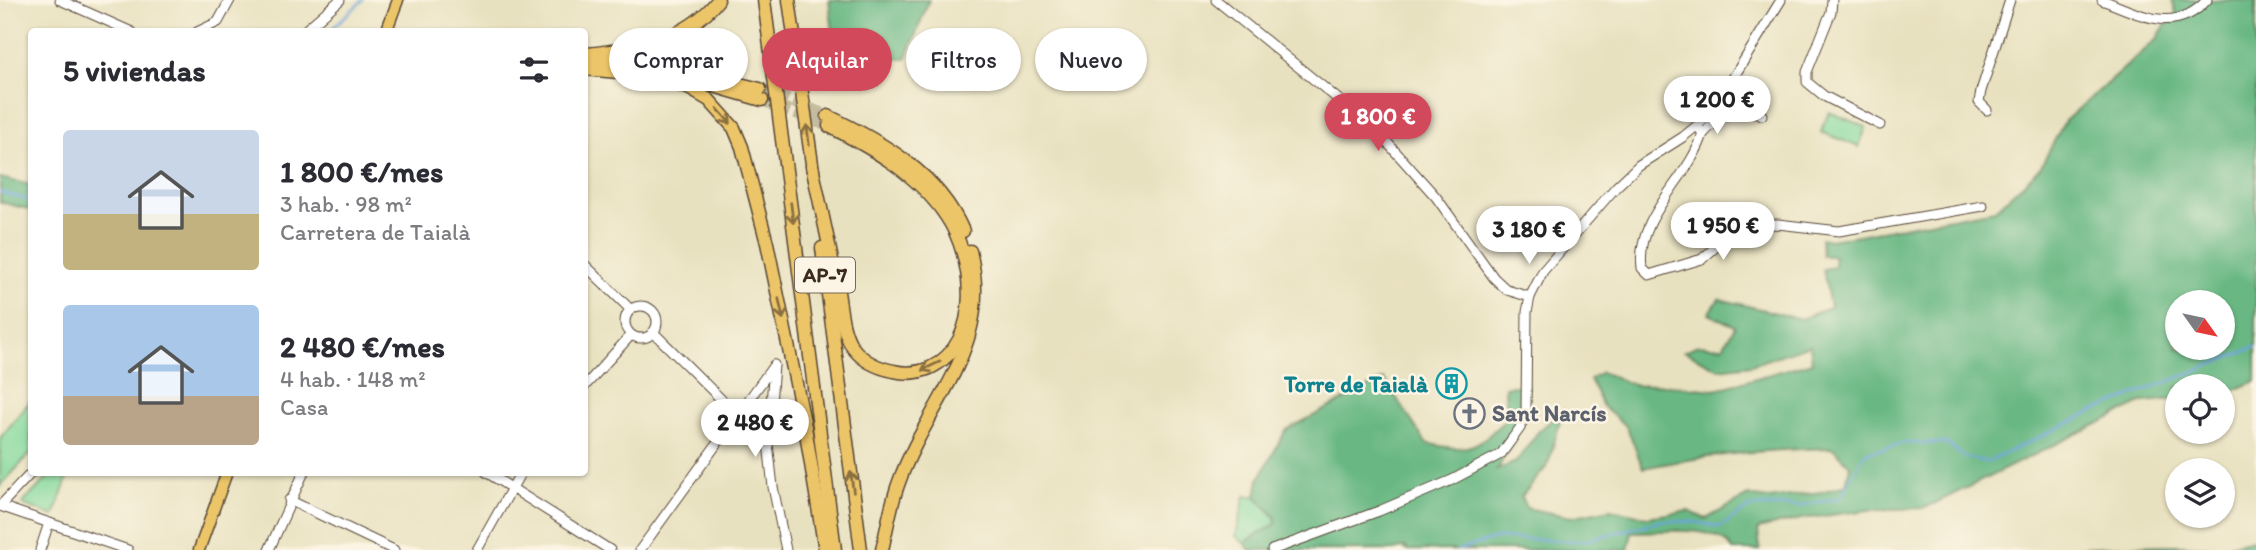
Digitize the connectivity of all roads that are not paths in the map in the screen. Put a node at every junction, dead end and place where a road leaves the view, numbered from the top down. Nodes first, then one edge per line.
1 (60, 0) edge
2 (230, 0) edge
3 (340, 0) edge
4 (398, 0) edge
5 (718, 0) edge
6 (764, 0) edge
7 (789, 0) edge
8 (1216, 0) edge
9 (1781, 0) edge
10 (1832, 0) edge
11 (2010, 0) edge
12 (2102, 0) edge
13 (2207, 0) edge
14 (218, 27) edge
15 (123, 28) edge
16 (308, 28) edge
17 (387, 28) edge
18 (588, 55) edge
19 (588, 57) edge
20 (609, 59) edge
21 (588, 69) edge
22 (609, 71) edge
23 (693, 91) edge
24 (743, 91) edge
25 (748, 91) tunnel mouth
26 (1987, 110) dead end
27 (1762, 115) dead end
28 (1880, 125) dead end
29 (1699, 135) junction
30 (1683, 137) junction
31 (812, 166) junction
32 (1983, 206) dead end
33 (588, 268) edge
34 (1530, 297) junction
35 (630, 309) junction
36 (653, 332) junction
37 (631, 335) junction
38 (588, 383) edge
39 (737, 415) junction
40 (28, 476) edge
41 (226, 476) edge
42 (302, 476) edge
43 (492, 476) edge
44 (520, 476) edge
45 (512, 489) junction
46 (289, 500) junction
47 (0, 506) edge
48 (49, 523) junction
49 (40, 550) edge
50 (128, 550) edge
51 (199, 550) edge
52 (269, 550) edge
53 (394, 550) edge
54 (477, 550) edge
55 (610, 550) edge
56 (640, 550) edge
57 (786, 550) edge
58 (825, 550) edge
59 (835, 550) edge
60 (861, 550) edge
61 (882, 550) edge
62 (1272, 550) edge

1 - 15 street
2 - 14 street
3 - 16 street
4 - 17 main road
5 - 18 highway
6 -> 59 highway, AP-7
31 -> 7 highway, AP-7
8 - 34 street
9 - 29 street
10 - 28 street
11 - 26 street
12 - 13 street
19 - 20 highway
21 - 22 highway
23 -> 58 highway
24 - 25 highway
27 - 29 street
29 - 30 street
29 - 30 street
29 - 32 street
30 - 34 street
60 -> 31 highway, AP-7
61 -> 31 highway
33 - 35 street
34 - 62 street
35 - 36 street
35 - 37 street
36 - 37 street
36 - 39 street
37 - 38 street
39 - 56 street
39 - 57 street
40 - 47 street
41 - 51 main road
42 - 46 street
43 - 45 street
44 - 45 street
45 - 54 street
45 - 55 street
46 - 52 street
46 - 53 street
47 - 48 street
48 - 49 street
48 - 50 street

